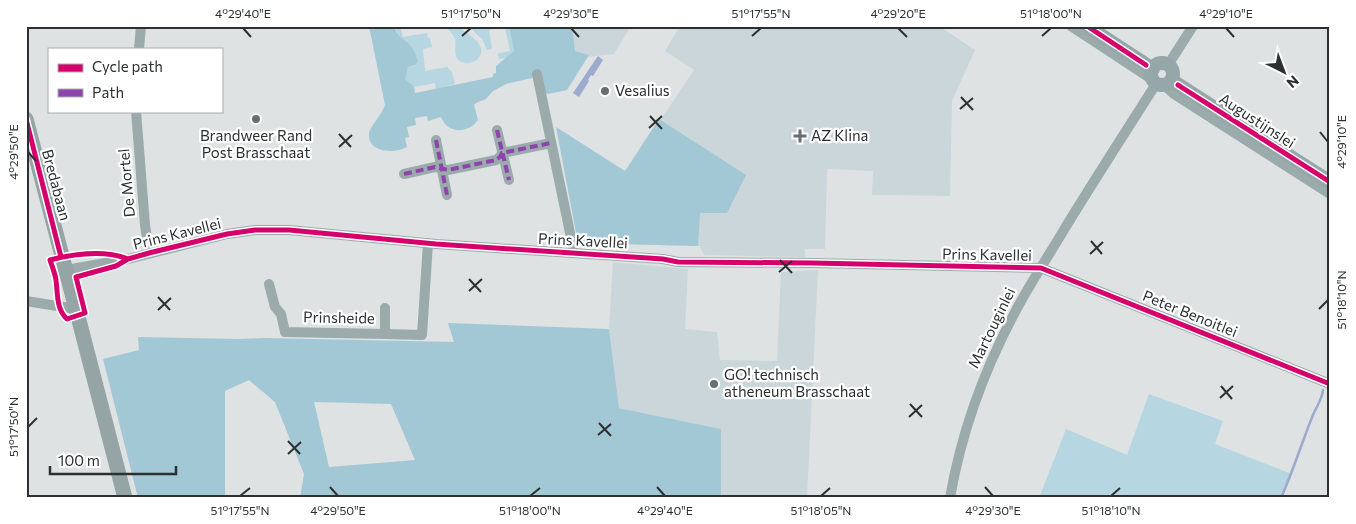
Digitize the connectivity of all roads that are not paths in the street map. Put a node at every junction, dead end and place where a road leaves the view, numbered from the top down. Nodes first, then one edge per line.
1 (141, 26) edge
2 (1071, 26) edge
3 (1087, 26) edge
4 (1193, 26) edge
5 (139, 48) edge
6 (1168, 65) joint
7 (537, 74) dead end
8 (1159, 79) junction
9 (136, 112) edge
10 (26, 119) edge
11 (497, 130) dead end
12 (436, 140) dead end
13 (552, 143) junction
14 (502, 153) junction
15 (441, 168) junction
16 (404, 174) dead end
17 (509, 180) dead end
18 (1330, 182) edge
19 (1330, 194) edge
20 (447, 195) dead end
21 (428, 243) junction
22 (574, 252) junction
23 (150, 253) junction
24 (1041, 268) junction
25 (66, 270) junction
26 (269, 284) dead end
27 (26, 301) edge
28 (385, 308) dead end
29 (76, 309) junction
30 (385, 334) junction
31 (1330, 384) edge
32 (121, 496) edge
33 (950, 498) edge

1 - 5 street
2 - 8 street, Augustijnslei
3 - 8 street, Augustijnslei
4 - 6 street
6 - 8 street
7 - 13 street
8 - 18 street, Augustijnslei
8 - 19 street, Augustijnslei
8 - 24 street, Martouginlei
9 - 23 street, De Mortel
10 - 25 main road, Bredabaan
11 - 14 street
12 - 15 street
13 - 14 street
13 - 22 street
14 - 15 street
14 - 17 street
15 - 16 street
15 - 20 street
21 - 22 street, Prins Kavellei
21 - 23 street, Prins Kavellei
21 - 30 street, Prinsheide
22 - 24 street, Prins Kavellei
23 - 25 street, Prins Kavellei
24 - 31 street, Peter Benoitlei
24 - 33 street, Martouginlei
25 - 29 main road, Bredabaan
26 - 30 street, Prinsheide
27 - 29 street
28 - 30 street, Prinsheide
29 - 32 main road, Bredabaan

